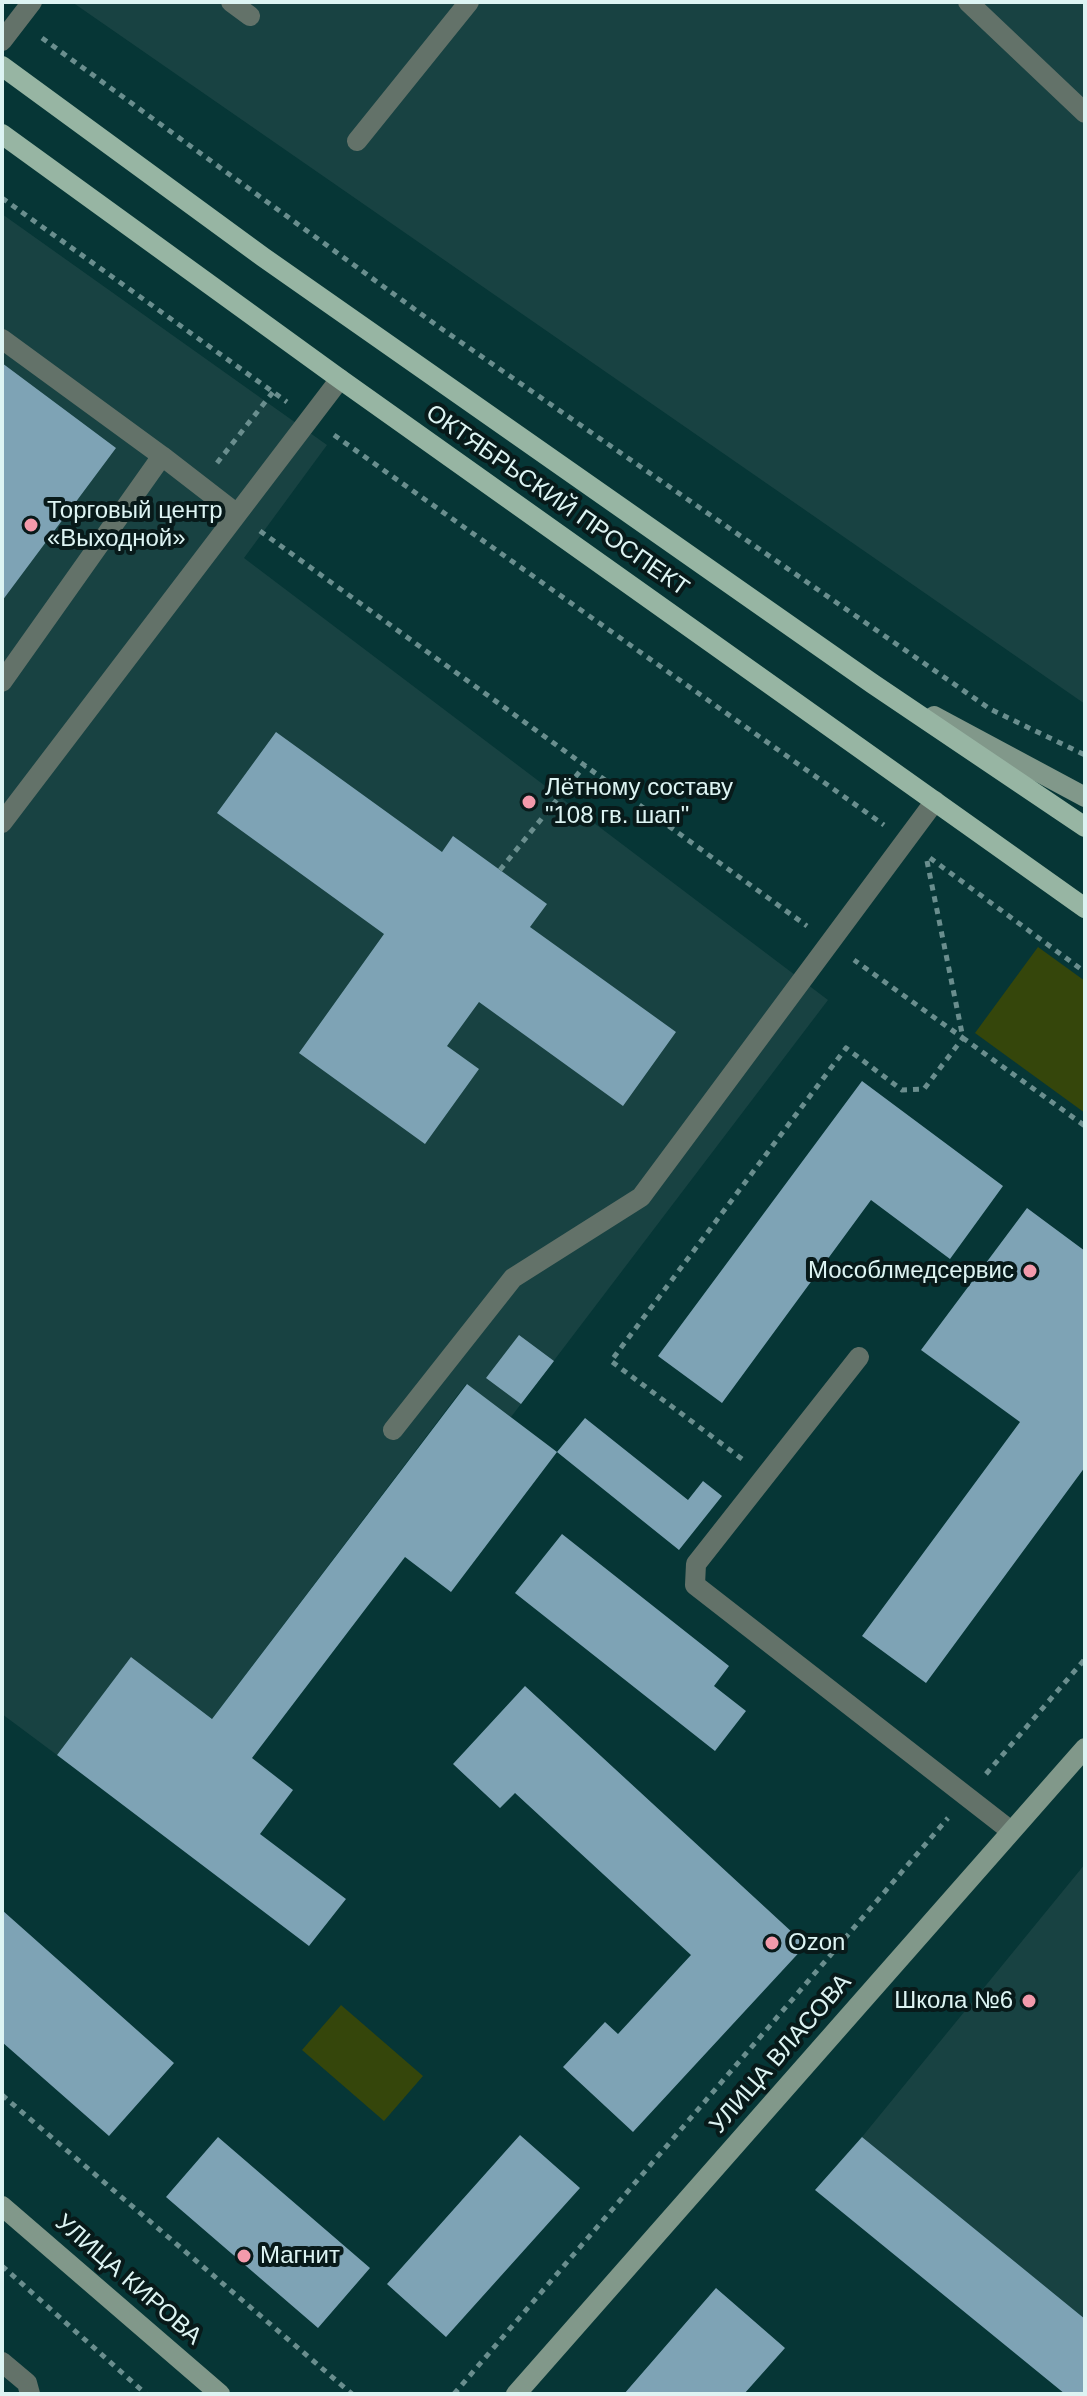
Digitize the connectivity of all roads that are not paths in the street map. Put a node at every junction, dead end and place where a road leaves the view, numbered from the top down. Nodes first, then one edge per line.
1 (32, 2) edge
2 (231, 2) edge
3 (469, 2) edge
4 (968, 2) edge
5 (250, 16) dead end
6 (2, 41) edge
7 (2, 66) edge
8 (1085, 113) edge
9 (2, 134) edge
10 (357, 141) dead end
11 (2, 339) edge
12 (340, 379) junction
13 (162, 456) junction
14 (237, 514) junction
15 (2, 682) edge
16 (873, 684) junction
17 (1085, 797) edge
18 (935, 801) junction
19 (2, 823) edge
20 (1085, 827) edge
21 (1085, 908) edge
22 (859, 1357) dead end
23 (393, 1430) dead end
24 (1085, 1748) edge
25 (1011, 1831) junction
26 (2, 2206) edge
27 (2, 2362) edge
28 (30, 2394) edge
29 (220, 2394) edge
30 (516, 2394) edge

1 - 6 street
2 - 5 street
3 - 10 street
4 - 8 street
7 - 16 main road, ОКТЯБРЬСКИЙ ПРОСПЕКТ
9 - 12 main road, ОКТЯБРЬСКИЙ ПРОСПЕКТ
11 - 13 street
12 - 14 street
12 - 18 main road, ОКТЯБРЬСКИЙ ПРОСПЕКТ
13 - 14 street
13 - 15 street
14 - 19 street
16 - 17 street
16 - 20 main road, ОКТЯБРЬСКИЙ ПРОСПЕКТ
18 - 21 main road, ОКТЯБРЬСКИЙ ПРОСПЕКТ
18 - 23 street
22 - 25 street
24 - 25 street, УЛИЦА ВЛАСОВА
25 - 30 street, УЛИЦА ВЛАСОВА
26 - 29 street, УЛИЦА КИРОВА
27 - 28 street

